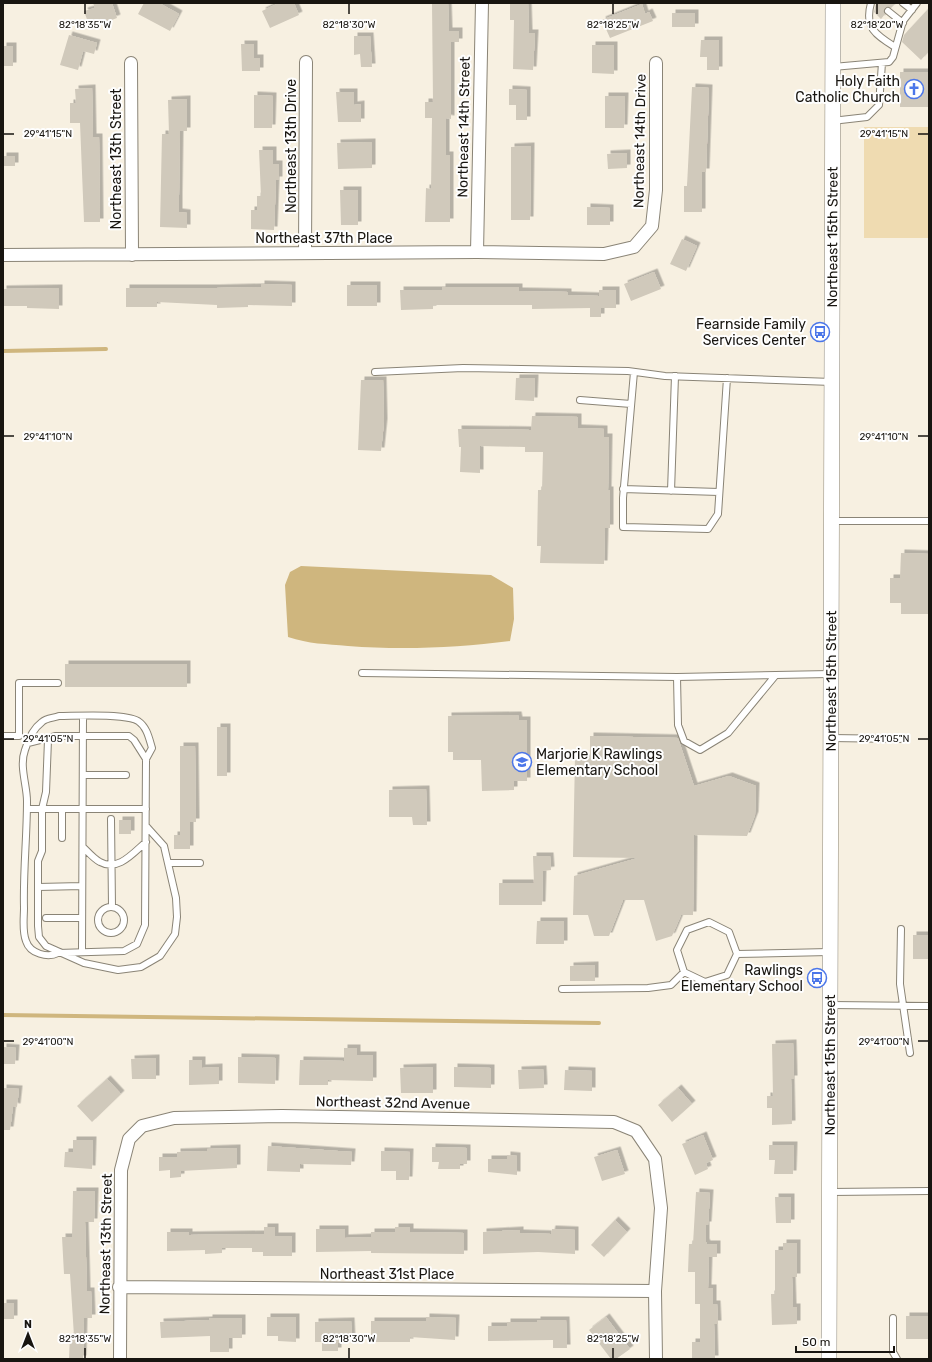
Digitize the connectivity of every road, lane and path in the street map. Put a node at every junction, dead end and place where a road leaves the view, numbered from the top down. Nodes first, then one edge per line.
1 (482, 3) edge
2 (833, 3) edge
3 (871, 3) edge
4 (903, 3) edge
5 (917, 3) edge
6 (912, 10) junction
7 (888, 11) dead end
8 (903, 23) junction
9 (895, 47) junction
10 (306, 62) dead end
11 (131, 63) dead end
12 (882, 63) junction
13 (656, 64) dead end
14 (832, 67) junction
15 (832, 120) junction
16 (641, 239) joint
17 (477, 252) junction
18 (305, 253) junction
19 (3, 255) edge
20 (132, 255) junction
21 (375, 372) dead end
22 (634, 372) junction
23 (675, 376) junction
24 (727, 378) junction
25 (832, 382) junction
26 (580, 400) dead end
27 (631, 404) junction
28 (623, 489) junction
29 (671, 491) junction
30 (720, 492) junction
31 (832, 521) junction
32 (929, 521) edge
33 (362, 673) dead end
34 (831, 674) junction
35 (775, 676) junction
36 (678, 677) junction
37 (58, 683) dead end
38 (83, 716) junction
39 (31, 735) junction
40 (3, 736) edge
41 (19, 736) junction
42 (83, 736) junction
43 (830, 738) junction
44 (900, 739) dead end
45 (48, 740) junction
46 (28, 743) junction
47 (146, 759) junction
48 (83, 775) junction
49 (126, 775) dead end
50 (27, 809) junction
51 (42, 809) junction
52 (62, 809) junction
53 (83, 809) junction
54 (146, 809) junction
55 (110, 819) dead end
56 (146, 826) junction
57 (62, 838) dead end
58 (146, 842) junction
59 (83, 847) junction
60 (168, 863) junction
61 (200, 863) dead end
62 (111, 866) junction
63 (82, 886) junction
64 (38, 887) junction
65 (112, 907) junction
66 (46, 918) dead end
67 (82, 918) junction
68 (900, 929) dead end
69 (58, 952) junction
70 (82, 952) junction
71 (829, 952) junction
72 (737, 954) junction
73 (684, 972) junction
74 (562, 989) dead end
75 (829, 1005) junction
76 (902, 1005) junction
77 (929, 1006) edge
78 (910, 1053) dead end
79 (136, 1133) joint
80 (929, 1191) edge
81 (830, 1192) junction
82 (119, 1287) junction
83 (655, 1290) junction
84 (893, 1318) dead end
85 (120, 1359) edge
86 (656, 1359) edge
87 (829, 1359) edge
88 (897, 1359) edge

1 - 17 street, Northeast 14th Street
2 - 14 street, Northeast 15th Street
3 - 9 lane
4 - 6 lane
5 - 6 lane
6 - 8 lane
7 - 8 lane
8 - 9 lane
9 - 12 lane
10 - 18 street, Northeast 13th Drive
11 - 20 street, Northeast 13th Street
12 - 14 lane
12 - 15 lane
13 - 16 street, Northeast 14th Drive
14 - 15 street, Northeast 15th Street
15 - 25 street, Northeast 15th Street
16 - 17 street, Northeast 37th Place
17 - 18 street, Northeast 37th Place
18 - 20 street, Northeast 37th Place
19 - 20 street, Northeast 37th Place
21 - 22 lane
22 - 23 lane
22 - 27 lane
23 - 24 lane
23 - 29 lane
24 - 25 lane
24 - 30 lane
25 - 31 street, Northeast 15th Street
26 - 27 lane
27 - 28 lane
28 - 29 lane
28 - 30 lane
29 - 30 lane
31 - 32 lane
31 - 34 street, Northeast 15th Street
33 - 36 lane
34 - 35 lane
34 - 43 street, Northeast 15th Street
35 - 36 lane
35 - 36 lane
37 - 41 lane
38 - 39 lane
38 - 42 lane
38 - 47 lane
39 - 41 lane
39 - 46 lane
40 - 41 lane
42 - 45 lane
42 - 47 lane
42 - 48 lane
43 - 44 lane
43 - 71 street, Northeast 15th Street
45 - 46 lane
45 - 51 lane
46 - 50 lane
47 - 54 lane
48 - 49 lane
48 - 53 lane
50 - 51 lane
50 - 69 lane
51 - 52 lane
51 - 64 lane
52 - 53 lane
52 - 57 lane
53 - 54 lane
53 - 59 lane
54 - 56 lane
55 - 62 lane
56 - 58 lane
56 - 60 lane
58 - 62 lane
58 - 70 lane
59 - 62 lane
59 - 63 lane
60 - 61 lane
60 - 69 lane
62 - 65 lane
63 - 64 lane
63 - 67 lane
64 - 69 lane
65 - 65 lane
66 - 67 lane
67 - 70 lane
68 - 76 lane
69 - 70 lane
71 - 72 lane
71 - 75 street, Northeast 15th Street
72 - 73 lane
72 - 73 lane
73 - 74 lane
75 - 76 lane
75 - 81 street, Northeast 15th Street
76 - 77 lane
76 - 78 lane
79 - 82 street, Northeast 13th Street
79 - 83 street, Northeast 32nd Avenue
80 - 81 lane
81 - 87 street, Northeast 15th Street
82 - 83 street, Northeast 31st Place
82 - 85 street, Northeast 13th Street
83 - 86 street
84 - 88 lane

